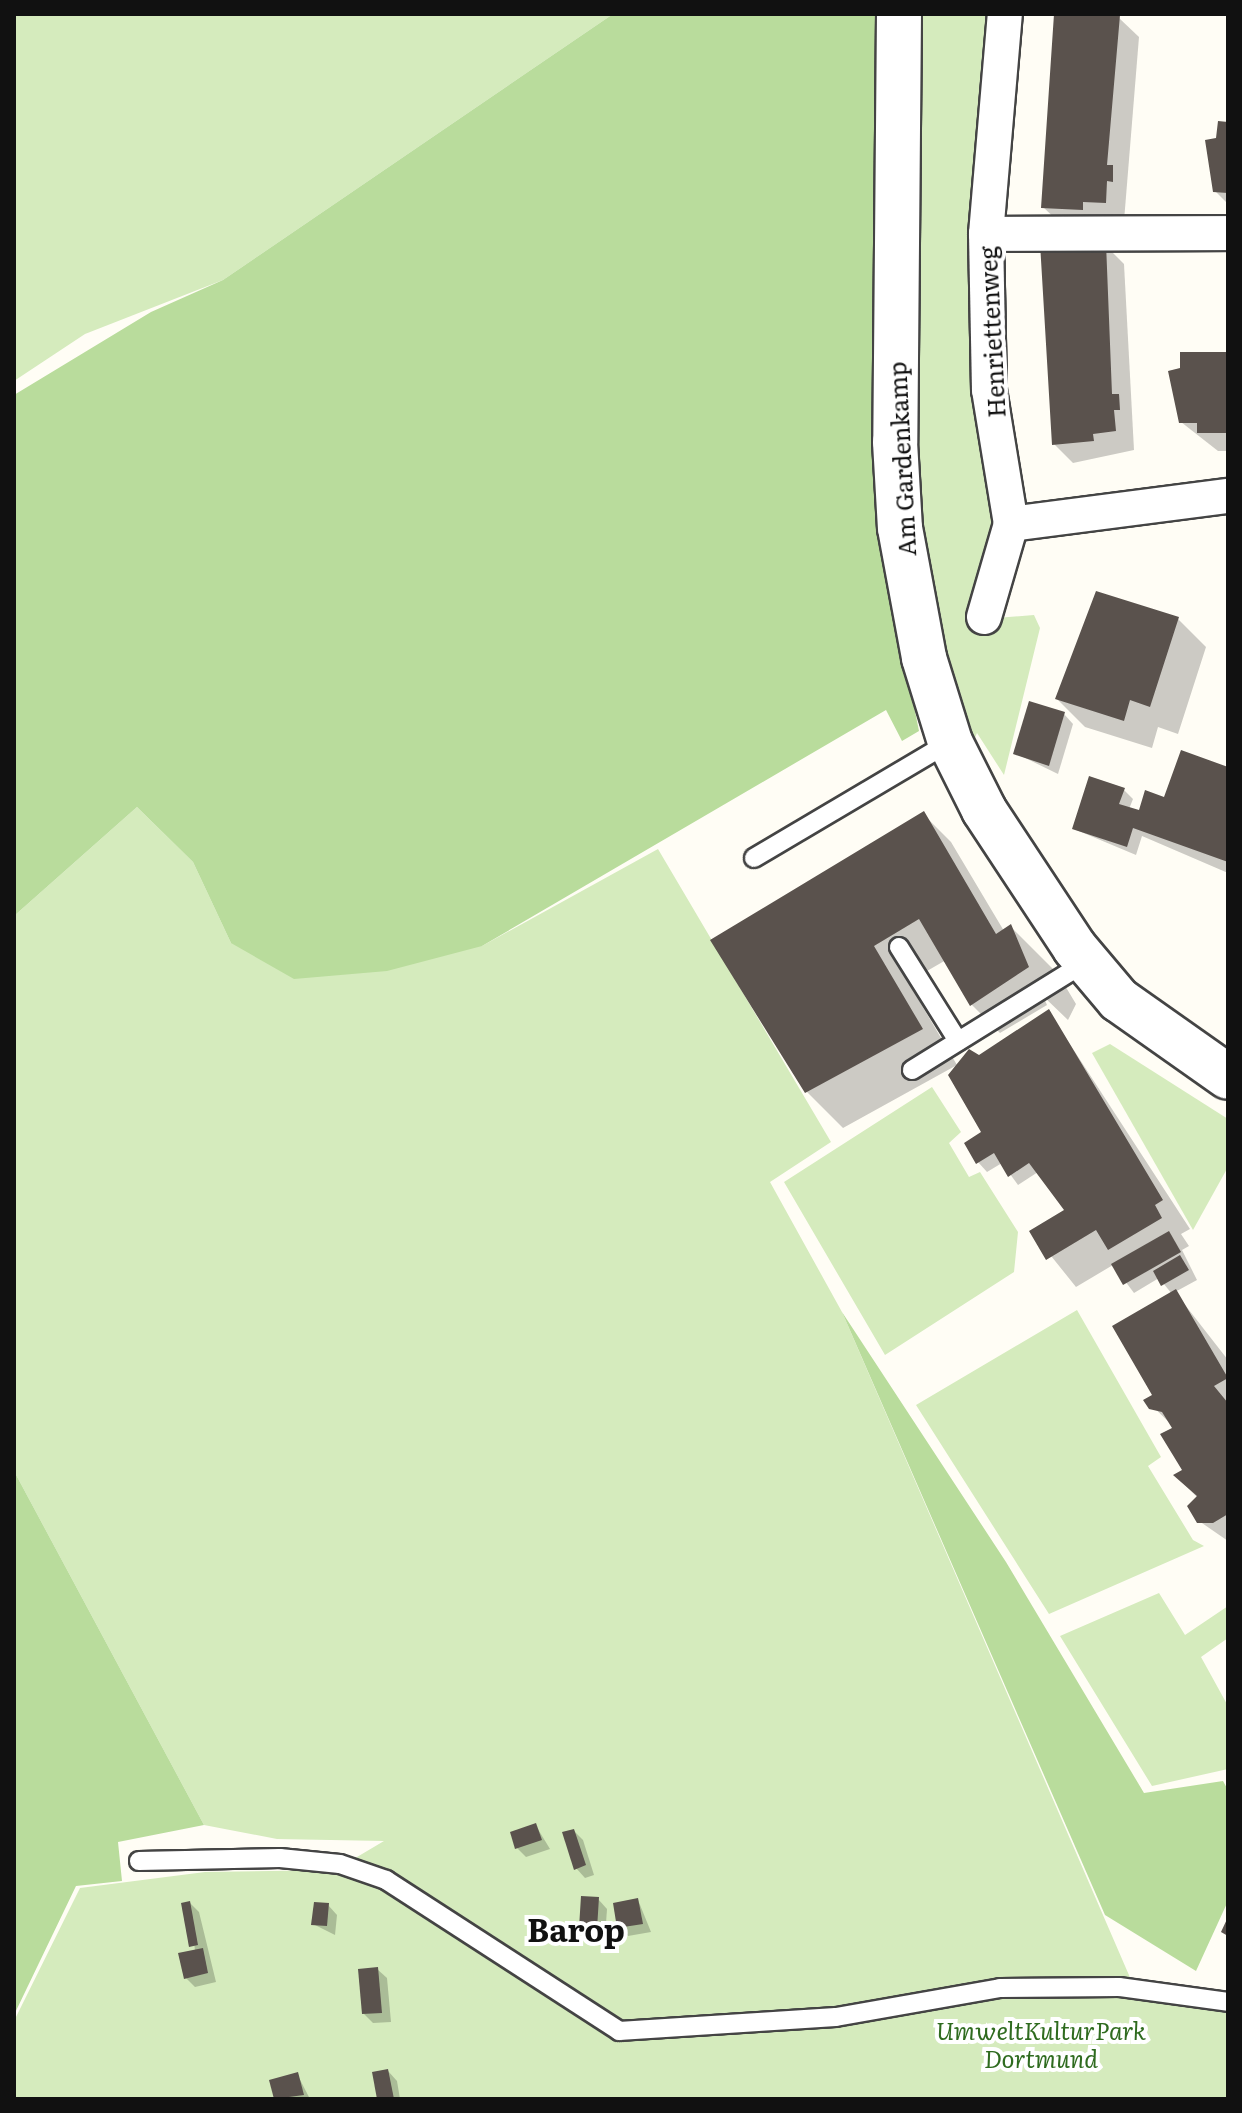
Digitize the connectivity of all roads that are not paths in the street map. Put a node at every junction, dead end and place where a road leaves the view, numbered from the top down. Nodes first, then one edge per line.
1 (899, 14) edge
2 (1005, 14) edge
3 (1228, 233) edge
4 (986, 234) junction
5 (1228, 496) edge
6 (1011, 524) junction
7 (984, 617) dead end
8 (950, 742) junction
9 (754, 858) dead end
10 (899, 947) dead end
11 (1086, 962) junction
12 (958, 1041) junction
13 (912, 1070) dead end
14 (1228, 1077) edge
15 (139, 1861) dead end
16 (1228, 2002) edge

1 - 8 street, Am Gardenkamp
2 - 4 street, Henriettenweg
3 - 4 street, Henriettenweg
4 - 6 street, Henriettenweg
5 - 6 street
6 - 7 street, Henriettenweg
8 - 9 lane
8 - 11 street, Am Gardenkamp
10 - 12 lane
11 - 12 lane
11 - 14 street, Am Gardenkamp
12 - 13 lane
15 - 16 lane

